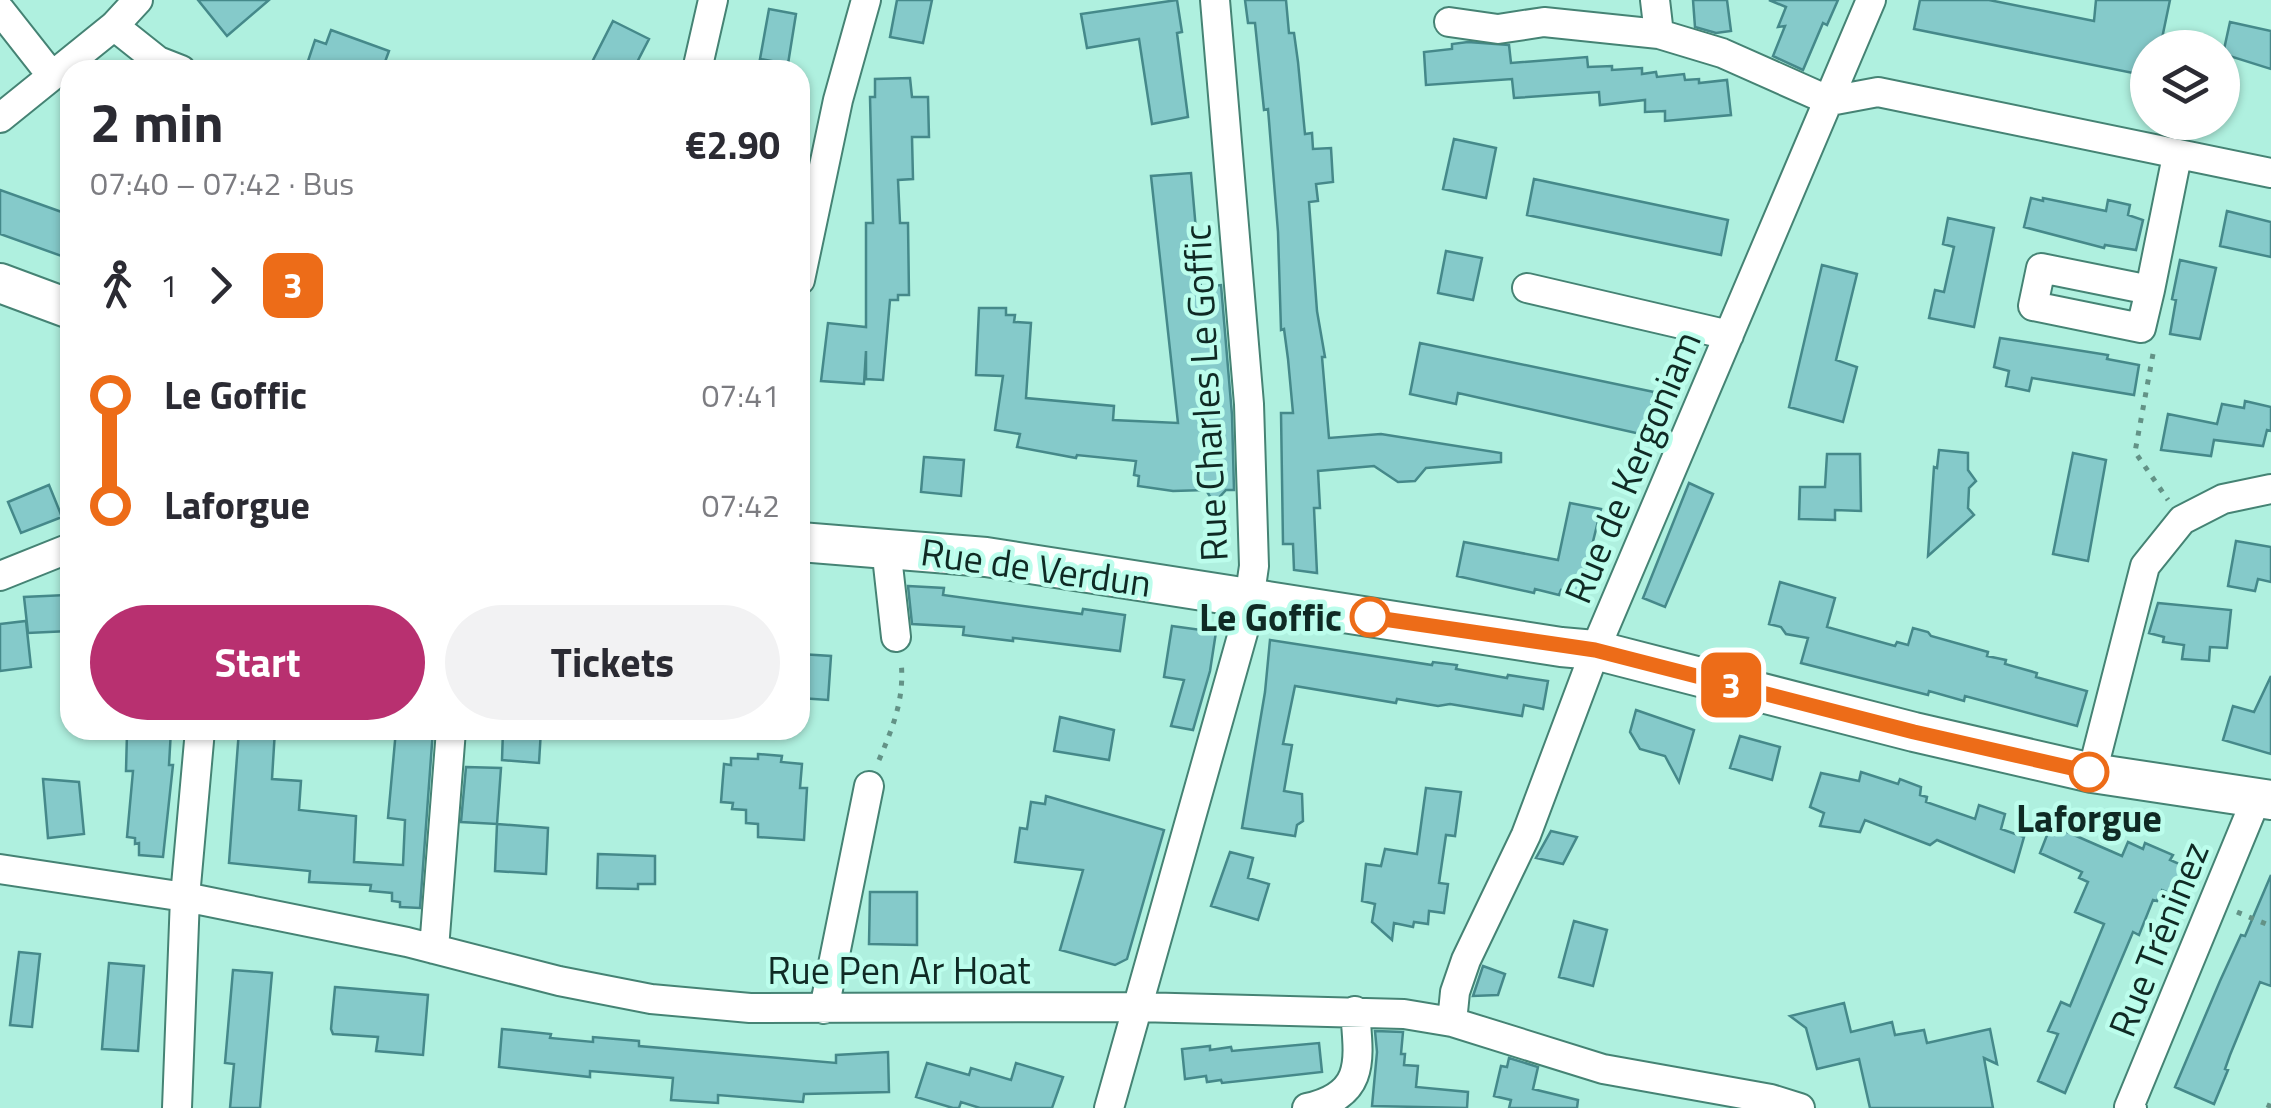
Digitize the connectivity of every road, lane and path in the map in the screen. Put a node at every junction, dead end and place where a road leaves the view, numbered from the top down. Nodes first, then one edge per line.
1 (138, 0) edge
2 (713, 0) edge
3 (866, 0) edge
4 (1215, 0) edge
5 (1655, 0) edge
6 (1871, 0) edge
7 (0, 10) edge
8 (1449, 22) dead end
9 (114, 26) junction
10 (1659, 34) junction
11 (72, 60) edge
12 (157, 60) edge
13 (699, 60) edge
14 (60, 70) edge
15 (52, 76) junction
16 (1830, 101) junction
17 (0, 118) edge
18 (2177, 156) junction
19 (2271, 173) edge
20 (810, 233) edge
21 (0, 283) edge
22 (1527, 288) dead end
23 (2150, 290) junction
24 (60, 305) edge
25 (2141, 328) junction
26 (1729, 335) junction
27 (2271, 489) edge
28 (2182, 520) junction
29 (810, 543) edge
30 (886, 547) junction
31 (60, 552) edge
32 (0, 576) edge
33 (1250, 597) junction
34 (896, 637) joint
35 (1595, 650) junction
36 (199, 740) edge
37 (450, 740) edge
38 (2092, 773) junction
39 (869, 786) joint
40 (2264, 798) edge
41 (0, 869) edge
42 (184, 897) junction
43 (2214, 901) junction
44 (2271, 926) edge
45 (434, 948) junction
46 (1136, 1007) junction
47 (824, 1009) junction
48 (1355, 1011) junction
49 (1452, 1022) junction
50 (2271, 1101) edge
51 (177, 1108) edge
52 (1108, 1108) edge
53 (1307, 1108) edge
54 (1800, 1108) edge
55 (2132, 1108) edge
56 (2268, 1108) edge

1 - 9 street
2 - 13 street
3 - 20 street
4 - 33 street, Rue Charles Le Goffic
5 - 10 street
6 - 16 street, Rue de Kergoniam
7 - 15 street
8 - 10 street
9 - 11 street
9 - 12 street
10 - 16 street
14 - 15 street
15 - 17 street
16 - 18 street
16 - 26 street, Rue de Kergoniam
18 - 19 street
18 - 23 street
21 - 24 street
22 - 26 street
23 - 25 street
23 - 25 street
25 - 28 path
26 - 35 street, Rue de Kergoniam
27 - 28 street
28 - 38 street
29 - 30 street, Rue de Verdun
30 - 33 street, Rue de Verdun
30 - 34 street
31 - 32 street
33 - 35 street, Rue de Verdun
33 - 46 street, Rue Charles Le Goffic
34 - 39 path
35 - 38 street, Rue de Verdun
35 - 49 street, Rue de Kergoniam
36 - 42 street
37 - 45 street
38 - 40 street, Rue de Verdun
39 - 47 street
40 - 43 street, Rue Tréninez
41 - 42 street, Rue Pen Ar Hoat
42 - 45 street, Rue Pen Ar Hoat
42 - 51 street
43 - 44 path
43 - 55 street, Rue Tréninez
45 - 47 street, Rue Pen Ar Hoat
46 - 47 street, Rue Pen Ar Hoat
46 - 48 street, Rue Pen Ar Hoat
46 - 52 street, Rue Charles Le Goffic
48 - 49 street, Rue Pen Ar Hoat
48 - 53 street
49 - 54 street, Rue Pen Ar Hoat
50 - 56 path

